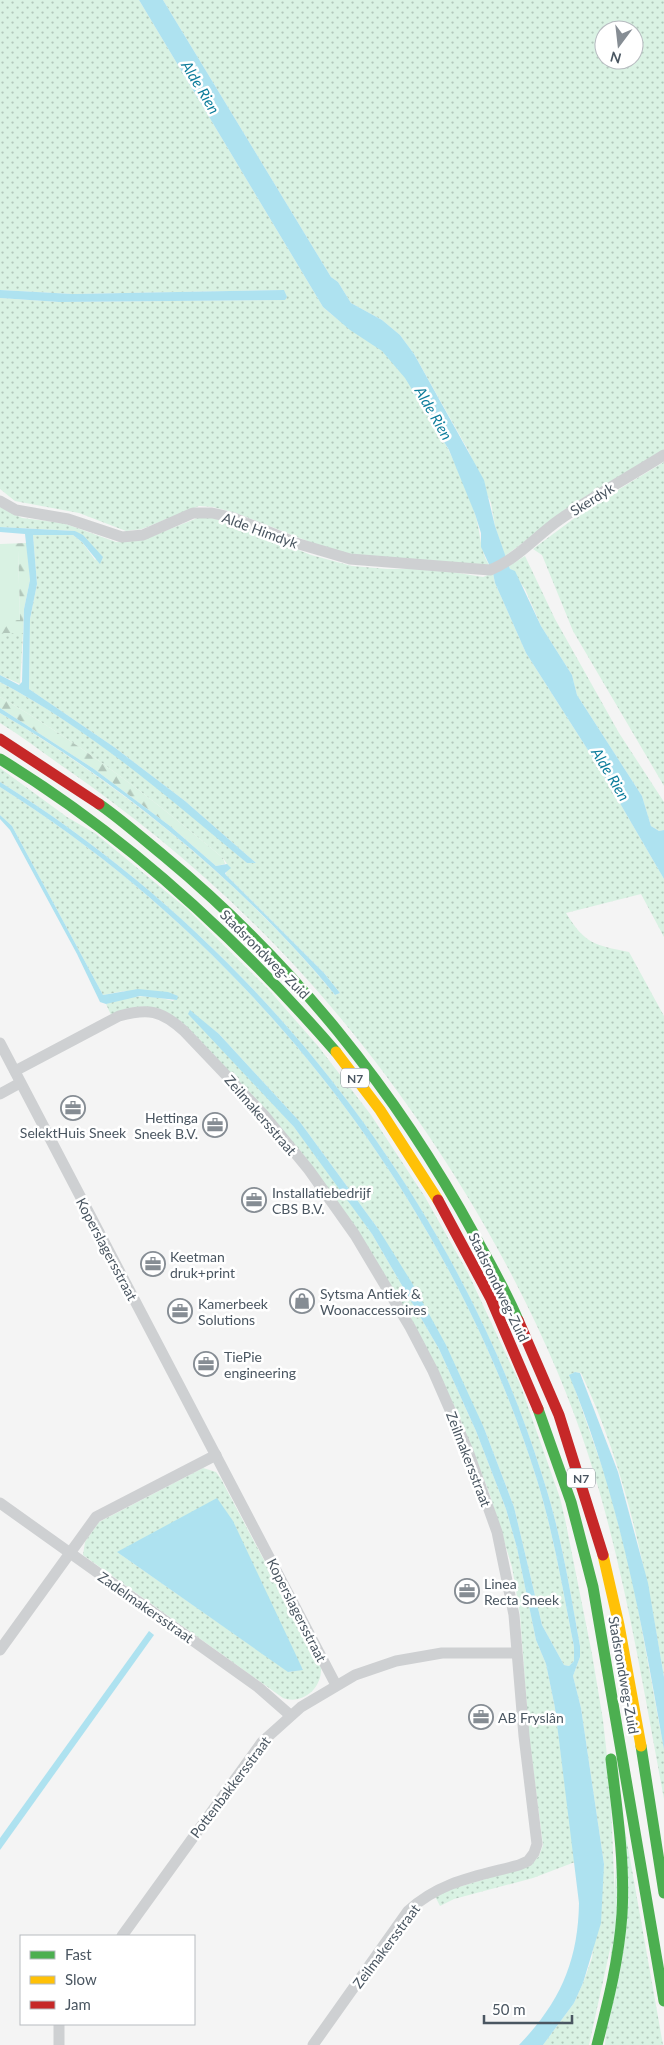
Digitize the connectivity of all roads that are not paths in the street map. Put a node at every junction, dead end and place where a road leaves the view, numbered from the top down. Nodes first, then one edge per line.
1 (664, 455) edge
2 (0, 500) edge
3 (523, 549) joint
4 (0, 739) edge
5 (0, 759) edge
6 (0, 1043) edge
7 (15, 1072) junction
8 (20, 1084) junction
9 (0, 1094) edge
10 (216, 1455) junction
11 (0, 1504) edge
12 (70, 1553) junction
13 (0, 1650) edge
14 (516, 1653) junction
15 (607, 1658) junction
16 (628, 1678) junction
17 (336, 1685) junction
18 (290, 1715) junction
19 (664, 1818) edge
20 (664, 1893) edge
21 (123, 1935) edge
22 (664, 2001) edge
23 (59, 2025) edge
24 (56, 2044) edge
25 (313, 2045) edge
26 (597, 2045) edge

1 - 3 street, Skerdyk
2 - 3 street, Alde Himdyk
4 - 16 highway, Stadsrondweg-Zuid / N7
5 - 15 highway, Stadsrondweg-Zuid / N7
6 - 7 street, Koperslagersstraat
7 - 8 street, Koperslagersstraat
7 - 14 street, Zeilmakersstraat
8 - 9 street
8 - 10 street, Koperslagersstraat
10 - 12 street
10 - 17 street, Koperslagersstraat
11 - 12 street, Zadelmakersstraat
12 - 13 street
12 - 18 street, Zadelmakersstraat
14 - 17 street, Pottenbakkersstraat
14 - 25 street, Zeilmakersstraat
15 - 22 highway, Stadsrondweg-Zuid / N7
15 - 26 highway, N7
16 - 19 highway, N7
16 - 20 highway, Stadsrondweg-Zuid / N7
17 - 18 street, Pottenbakkersstraat
18 - 21 street, Pottenbakkersstraat
23 - 24 street

